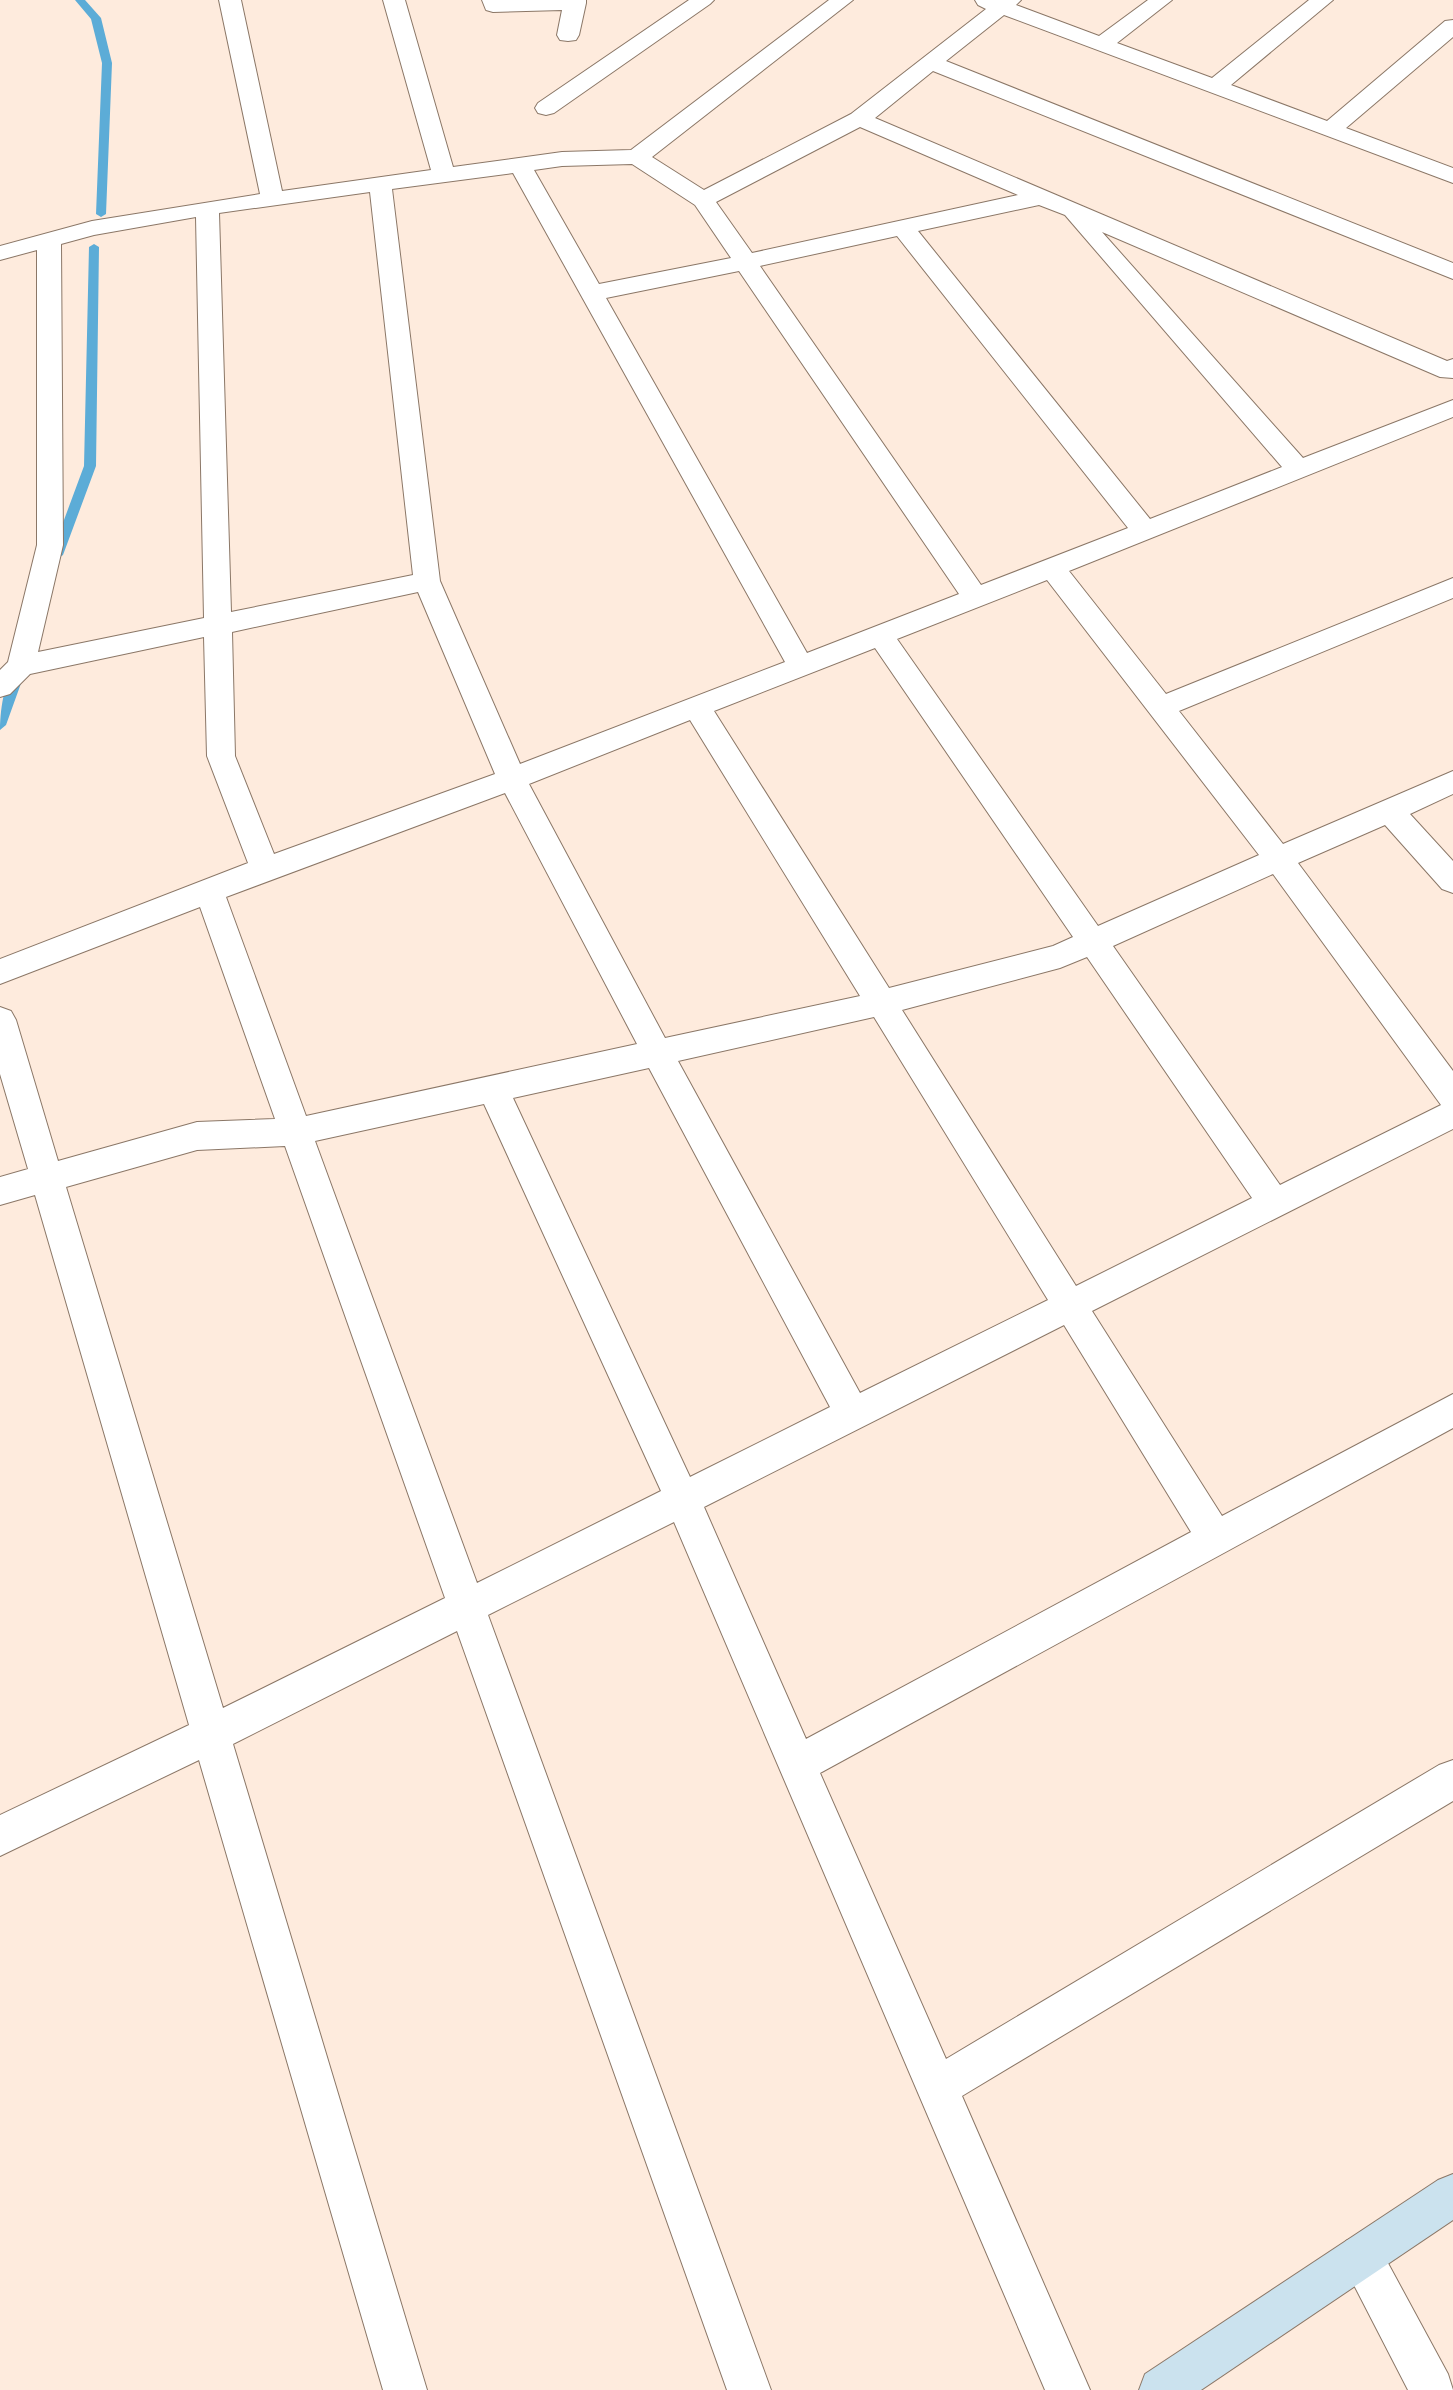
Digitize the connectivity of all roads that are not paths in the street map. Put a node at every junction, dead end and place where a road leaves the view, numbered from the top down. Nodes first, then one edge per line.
1 (230, 0) edge
2 (394, 0) edge
3 (493, 0) edge
4 (703, 0) edge
5 (842, 0) edge
6 (1161, 0) edge
7 (1322, 0) edge
8 (575, 1) edge
9 (998, 2) edge
10 (1453, 26) edge
11 (568, 36) dead end
12 (1102, 44) junction
13 (929, 62) junction
14 (1215, 87) junction
15 (546, 108) dead end
16 (859, 119) junction
17 (1330, 130) junction
18 (638, 157) junction
19 (520, 165) junction
20 (444, 176) junction
21 (1453, 176) edge
22 (380, 184) junction
23 (272, 197) junction
24 (1042, 197) junction
25 (703, 200) junction
26 (207, 208) junction
27 (1070, 209) junction
28 (903, 228) junction
29 (49, 240) junction
30 (0, 253) edge
31 (746, 262) junction
32 (1453, 272) edge
33 (592, 293) junction
34 (1452, 370) edge
35 (1453, 408) edge
36 (1299, 470) junction
37 (1145, 531) junction
38 (1052, 568) junction
39 (427, 581) junction
40 (1453, 587) edge
41 (976, 598) junction
42 (219, 623) junction
43 (880, 635) junction
44 (21, 666) junction
45 (801, 666) junction
46 (0, 687) edge
47 (696, 706) junction
48 (1160, 708) junction
49 (512, 778) junction
50 (1453, 782) edge
51 (1389, 810) junction
52 (1278, 859) junction
53 (265, 869) junction
54 (1453, 881) edge
55 (209, 891) junction
56 (1093, 942) junction
57 (0, 972) edge
58 (881, 1003) junction
59 (0, 1020) edge
60 (657, 1053) junction
61 (493, 1089) junction
62 (1453, 1096) edge
63 (1453, 1114) edge
64 (295, 1132) junction
65 (47, 1178) junction
66 (0, 1191) edge
67 (1275, 1203) junction
68 (1070, 1305) junction
69 (1453, 1410) edge
70 (852, 1413) junction
71 (682, 1498) junction
72 (1215, 1538) junction
73 (467, 1606) junction
74 (210, 1735) junction
75 (798, 1764) junction
76 (1453, 1779) edge
77 (0, 1836) edge
78 (938, 2087) junction
79 (1453, 2195) edge
80 (1361, 2256) junction
81 (405, 2390) edge
82 (749, 2390) edge
83 (1068, 2390) edge
84 (1161, 2390) edge
85 (1432, 2390) edge

1 - 23 street
2 - 20 street
3 - 8 street
4 - 15 street
5 - 18 street
6 - 12 street
7 - 14 street
8 - 11 street
9 - 12 street
9 - 13 street
10 - 17 street
12 - 14 street
13 - 16 street
13 - 32 street
14 - 17 street
16 - 24 street
16 - 25 street
17 - 21 street
18 - 19 street
18 - 25 street
19 - 20 street
19 - 33 street
20 - 22 street
22 - 23 street
22 - 39 street
23 - 26 street
24 - 27 street
24 - 28 street
25 - 31 street
26 - 29 street
26 - 42 street
27 - 34 street
27 - 36 street
28 - 31 street
28 - 37 street
29 - 30 street
29 - 44 street
31 - 33 street
31 - 41 street
33 - 45 street
35 - 36 street
36 - 37 street
37 - 38 street
38 - 41 street
38 - 48 street
39 - 42 street
39 - 49 street
40 - 48 street
41 - 43 street
42 - 44 street
42 - 53 street
43 - 45 street
43 - 56 street
44 - 46 street
45 - 47 street
47 - 49 street
47 - 58 street
48 - 52 street
49 - 53 street
49 - 60 street
50 - 51 street
51 - 52 street
51 - 54 street
52 - 56 street
52 - 62 street
53 - 55 street
55 - 57 street
55 - 64 street
56 - 58 street
56 - 67 street
58 - 60 street
58 - 68 street
59 - 65 street
60 - 61 street
60 - 70 street
61 - 64 street
61 - 71 street
63 - 67 street
64 - 65 street
64 - 73 street
65 - 66 street
65 - 74 street
67 - 68 street
68 - 70 street
68 - 72 street
69 - 72 street
70 - 71 street
71 - 73 street
71 - 75 street
72 - 75 street
73 - 74 street
73 - 82 street
74 - 77 street
74 - 81 street
75 - 78 street
76 - 78 street
78 - 83 street
79 - 80 street
80 - 84 street
80 - 85 street

